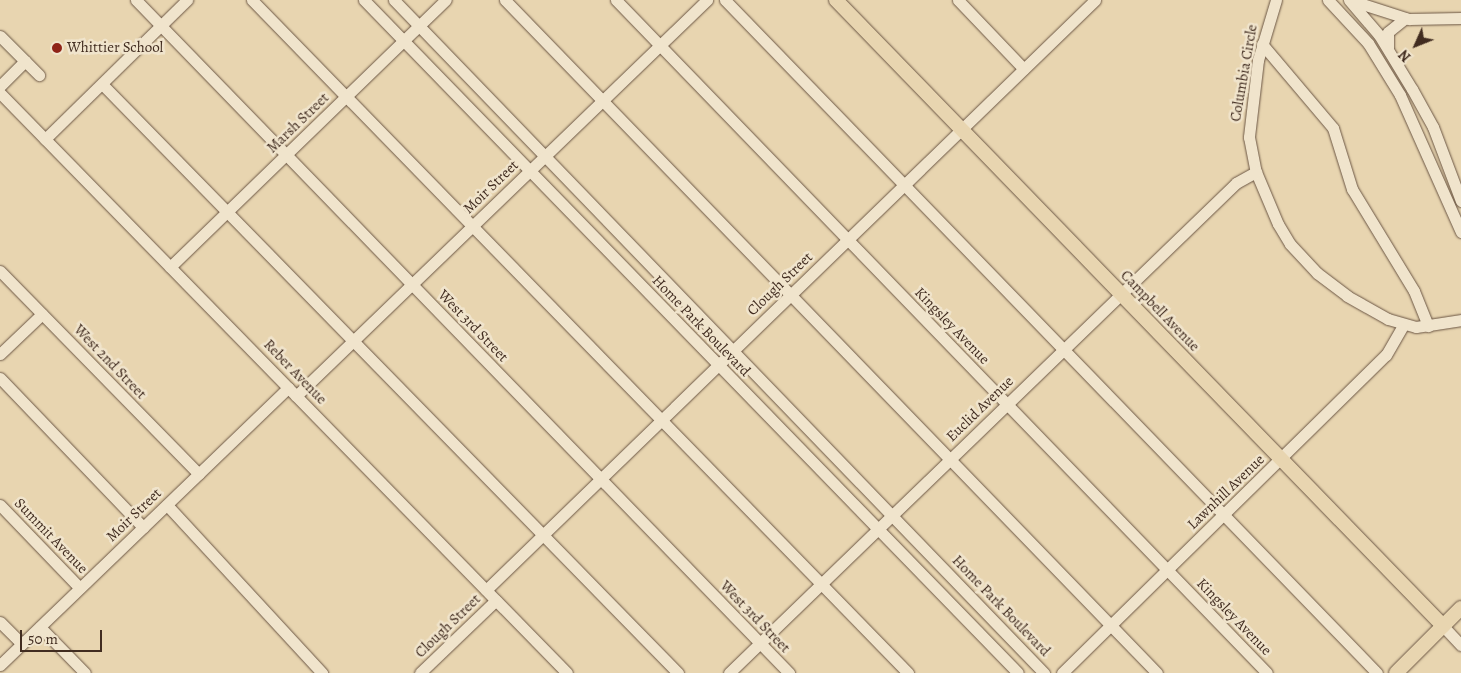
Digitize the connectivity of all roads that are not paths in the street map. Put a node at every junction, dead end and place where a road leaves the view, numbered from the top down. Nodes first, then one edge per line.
1 (136, 0) edge
2 (187, 0) edge
3 (252, 0) edge
4 (364, 0) edge
5 (394, 0) edge
6 (446, 0) edge
7 (505, 0) edge
8 (616, 0) edge
9 (706, 0) edge
10 (725, 0) edge
11 (836, 0) edge
12 (958, 0) edge
13 (1275, 0) edge
14 (1328, 0) edge
15 (1351, 0) edge
16 (1089, 2) edge
17 (1405, 18) junction
18 (1461, 18) edge
19 (161, 26) junction
20 (419, 26) junction
21 (0, 36) edge
22 (404, 41) junction
23 (1262, 44) junction
24 (660, 45) junction
25 (1388, 48) junction
26 (25, 61) junction
27 (1024, 69) junction
28 (39, 75) dead end
29 (102, 84) junction
30 (0, 86) edge
31 (0, 93) edge
32 (346, 97) junction
33 (603, 100) junction
34 (962, 129) junction
35 (45, 139) junction
36 (286, 155) junction
37 (545, 156) junction
38 (529, 171) junction
39 (1256, 172) junction
40 (906, 184) junction
41 (1461, 201) edge
42 (228, 211) junction
43 (473, 226) junction
44 (1461, 232) edge
45 (848, 239) junction
46 (170, 267) junction
47 (0, 270) edge
48 (412, 284) junction
49 (1121, 294) junction
50 (790, 296) junction
51 (42, 314) junction
52 (1461, 320) edge
53 (1403, 325) junction
54 (1428, 326) junction
55 (354, 340) junction
56 (1064, 349) junction
57 (733, 351) junction
58 (0, 354) edge
59 (718, 365) junction
60 (0, 378) edge
61 (292, 392) junction
62 (1007, 404) junction
63 (662, 420) junction
64 (1281, 459) junction
65 (950, 460) junction
66 (198, 474) junction
67 (601, 478) junction
68 (0, 505) edge
69 (167, 505) junction
70 (1225, 513) junction
71 (892, 516) junction
72 (143, 527) junction
73 (878, 529) junction
74 (544, 534) junction
75 (1167, 570) junction
76 (822, 584) junction
77 (80, 588) junction
78 (486, 590) junction
79 (496, 600) junction
80 (1461, 608) edge
81 (0, 622) edge
82 (1111, 625) junction
83 (40, 626) junction
84 (1443, 626) junction
85 (760, 643) junction
86 (22, 644) junction
87 (1461, 645) edge
88 (0, 665) edge
89 (85, 673) edge
90 (322, 673) edge
91 (420, 673) edge
92 (568, 673) edge
93 (678, 673) edge
94 (729, 673) edge
95 (789, 673) edge
96 (908, 673) edge
97 (1018, 673) edge
98 (1044, 673) edge
99 (1062, 673) edge
100 (1157, 673) edge
101 (1267, 673) edge
102 (1377, 673) edge
103 (1396, 673) edge

1 - 19 street, West 3rd Street
2 - 19 street
3 - 32 street
4 - 22 street, Home Park Boulevard
5 - 20 street, Home Park Boulevard
6 - 20 street, Marsh Street
7 - 33 street
8 - 24 street, Kingsley Avenue
9 - 24 street, Moir Street
10 - 40 street
11 - 34 main road, Campbell Avenue
12 - 27 street
13 - 23 street, Columbia Circle
14 - 44 street
15 - 17 street
15 - 25 street
16 - 27 street, Clough Street
17 - 18 street
17 - 25 street
19 - 29 street
19 - 36 street, West 3rd Street
20 - 22 street, Marsh Street
20 - 37 street, Home Park Boulevard
21 - 26 street
22 - 32 street, Marsh Street
22 - 38 street, Home Park Boulevard
23 - 39 street, Columbia Circle
23 - 54 street
24 - 33 street, Moir Street
24 - 45 street, Kingsley Avenue
25 - 41 street
26 - 28 street
26 - 30 street
27 - 34 street, Clough Street
29 - 35 street
29 - 42 street
31 - 35 street, Reber Avenue
32 - 36 street, Marsh Street
32 - 43 street
33 - 37 street, Moir Street
33 - 50 street
34 - 40 street, Clough Street
34 - 49 main road, Campbell Avenue
35 - 46 street, Reber Avenue
36 - 42 street, Marsh Street
36 - 48 street, West 3rd Street
37 - 38 street, Moir Street
37 - 57 street, Home Park Boulevard
38 - 43 street, Moir Street
38 - 59 street, Home Park Boulevard
39 - 49 street, Euclid Avenue
39 - 53 street, Columbia Circle
40 - 45 street, Clough Street
40 - 56 street
42 - 46 street, Marsh Street
42 - 55 street
43 - 48 street, Moir Street
43 - 63 street
45 - 50 street, Clough Street
45 - 62 street, Kingsley Avenue
46 - 61 street, Reber Avenue
47 - 51 street, West 2nd Street
48 - 55 street, Moir Street
48 - 67 street, West 3rd Street
49 - 56 street, Euclid Avenue
49 - 64 main road, Campbell Avenue
50 - 57 street, Clough Street
50 - 65 street
51 - 58 street
51 - 66 street, West 2nd Street
52 - 54 street, Columbia Circle
53 - 54 street, Columbia Circle
53 - 64 street, Lawnhill Avenue
55 - 61 street, Moir Street
55 - 74 street
56 - 62 street, Euclid Avenue
56 - 70 street
57 - 59 street, Clough Street
57 - 71 street, Home Park Boulevard
59 - 63 street, Clough Street
59 - 73 street, Home Park Boulevard
60 - 72 street
61 - 66 street, Moir Street
61 - 78 street, Reber Avenue
62 - 65 street, Euclid Avenue
62 - 75 street, Kingsley Avenue
63 - 67 street, Clough Street
63 - 76 street
64 - 70 street, Lawnhill Avenue
64 - 84 main road, Campbell Avenue
65 - 71 street, Euclid Avenue
65 - 82 street
66 - 69 street, Moir Street
67 - 74 street, Clough Street
67 - 85 street, West 3rd Street
68 - 77 street, Summit Avenue
69 - 72 street, Moir Street
69 - 90 street
70 - 75 street, Lawnhill Avenue
70 - 102 street
71 - 73 street, Euclid Avenue
71 - 98 street, Home Park Boulevard
72 - 77 street, Moir Street
73 - 76 street, Euclid Avenue
73 - 97 street, Home Park Boulevard
74 - 78 street, Clough Street
74 - 93 street
75 - 82 street, Lawnhill Avenue
75 - 101 street, Kingsley Avenue
76 - 85 street, Euclid Avenue
76 - 96 street
77 - 83 street, Moir Street
78 - 79 street, Reber Avenue
79 - 91 street, Clough Street
79 - 92 street, Reber Avenue
80 - 84 main road
81 - 86 street
82 - 99 street, Lawnhill Avenue
82 - 100 street
83 - 86 street, Moir Street
83 - 89 street
84 - 87 street, Campbell Avenue
84 - 103 main road
85 - 94 street, Euclid Avenue
85 - 95 street, West 3rd Street
86 - 88 street, Moir Street

